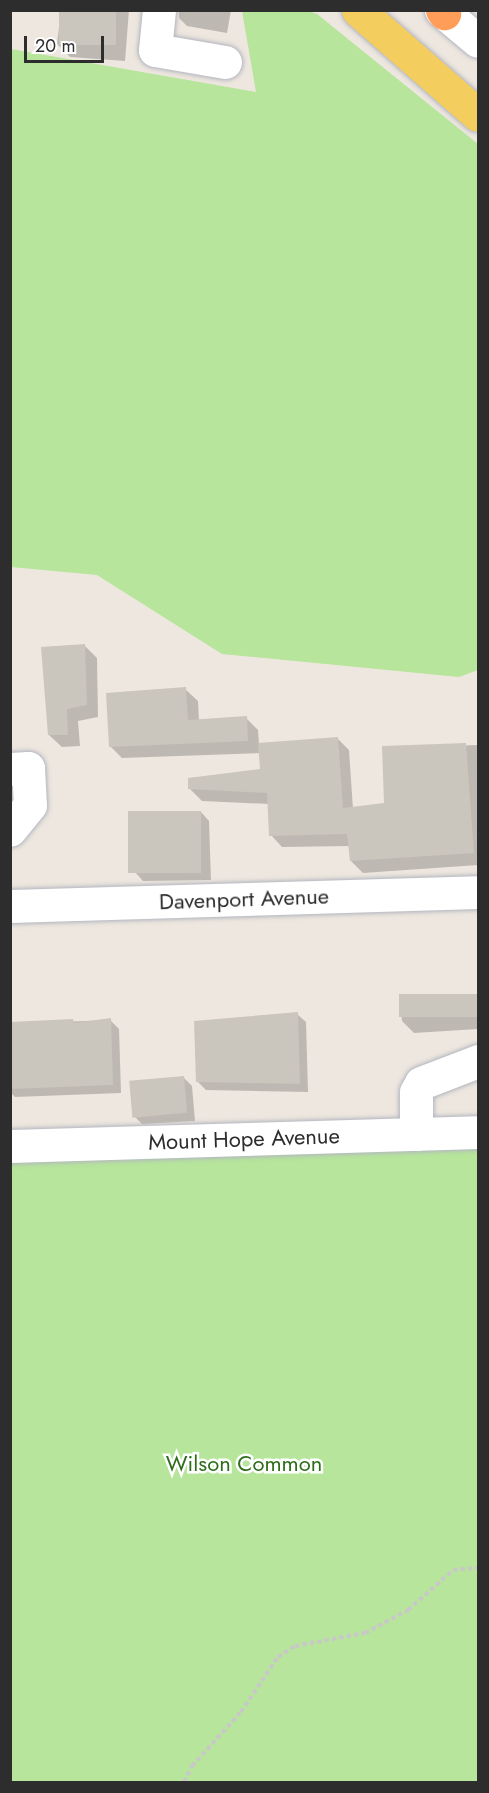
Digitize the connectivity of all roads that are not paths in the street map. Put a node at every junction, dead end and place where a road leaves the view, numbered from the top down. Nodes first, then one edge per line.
1 (159, 10) edge
2 (358, 10) edge
3 (442, 11) edge
4 (478, 41) edge
5 (225, 62) dead end
6 (478, 115) edge
7 (10, 769) edge
8 (10, 830) edge
9 (478, 892) edge
10 (10, 906) edge
11 (478, 1062) edge
12 (478, 1132) edge
13 (416, 1134) junction
14 (10, 1146) edge

1 - 5 street
2 - 6 main road
3 - 4 street
7 - 8 street
9 - 10 street, Davenport Avenue
11 - 13 street
12 - 13 street, Mount Hope Avenue
13 - 14 street, Mount Hope Avenue

